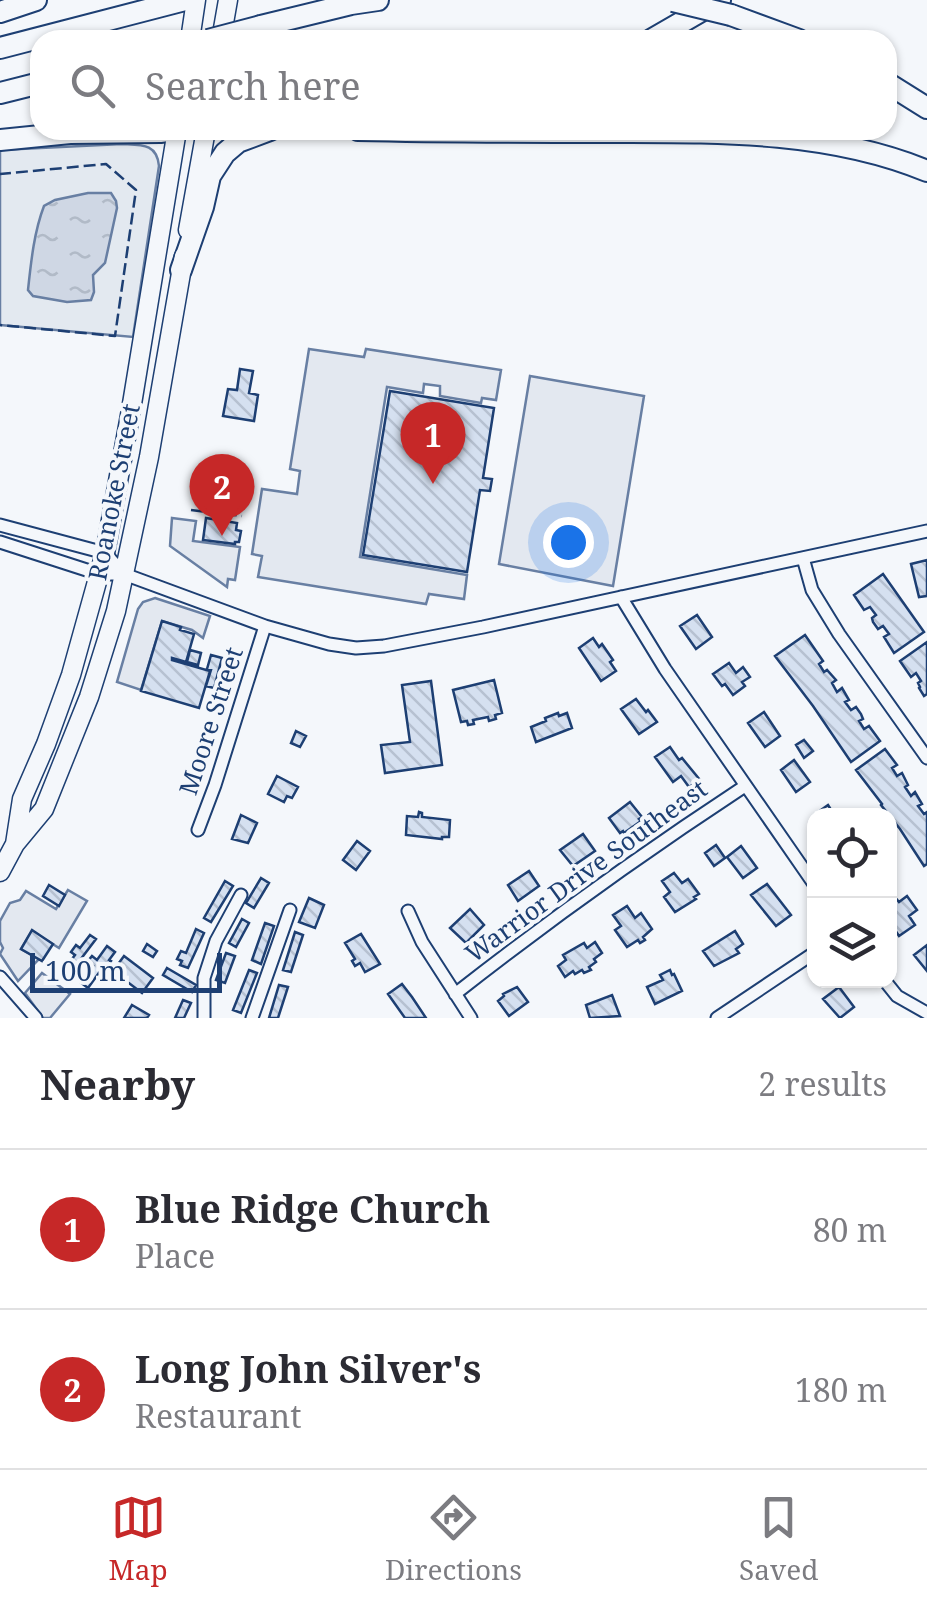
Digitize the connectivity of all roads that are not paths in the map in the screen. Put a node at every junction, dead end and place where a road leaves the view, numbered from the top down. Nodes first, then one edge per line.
1 (36, 0) edge
2 (184, 0) edge
3 (196, 0) edge
4 (228, 0) edge
5 (378, 0) edge
6 (671, 0) edge
7 (356, 2) edge
8 (725, 8) edge
9 (0, 12) edge
10 (70, 30) edge
11 (192, 30) edge
12 (223, 30) edge
13 (246, 30) edge
14 (674, 30) edge
15 (776, 30) edge
16 (30, 40) edge
17 (0, 48) edge
18 (30, 86) edge
19 (897, 89) edge
20 (0, 94) edge
21 (927, 108) edge
22 (30, 137) edge
23 (0, 140) edge
24 (173, 140) edge
25 (204, 140) edge
26 (243, 140) edge
27 (804, 140) edge
28 (927, 171) edge
29 (181, 270) junction
30 (0, 525) edge
31 (927, 531) edge
32 (0, 542) edge
33 (105, 553) junction
34 (804, 558) junction
35 (100, 574) junction
36 (124, 574) junction
37 (621, 596) junction
38 (266, 626) junction
39 (927, 758) edge
40 (746, 786) junction
41 (198, 830) dead end
42 (15, 844) junction
43 (0, 872) edge
44 (807, 874) edge
45 (242, 895) dead end
46 (290, 910) dead end
47 (408, 911) dead end
48 (807, 959) edge
49 (0, 978) edge
50 (890, 988) edge
51 (455, 994) junction
52 (927, 1013) edge
53 (36, 1018) edge
54 (204, 1018) edge
55 (252, 1018) edge
56 (471, 1018) edge
57 (717, 1018) edge

1 - 9 highway
2 - 10 highway
3 - 11 main road
4 - 12 main road
5 - 7 highway
6 - 8 highway, bridge
7 - 13 highway, bridge
8 - 14 highway
8 - 15 highway
16 - 17 highway
18 - 20 highway
19 - 21 highway
22 - 23 highway
24 - 33 main road, Roanoke Street
25 - 29 main road, Roanoke Street
26 - 29 highway
27 - 28 highway
29 - 36 main road, Roanoke Street
30 - 33 street
31 - 34 street
32 - 35 street
33 - 35 main road, Roanoke Street
33 - 36 street
34 - 37 street
34 - 39 street
35 - 36 street
35 - 42 main road, Roanoke Street
36 - 38 street
36 - 42 main road, Roanoke Street
37 - 38 street
37 - 40 street
38 - 41 street, Moore Street
40 - 44 street
40 - 51 street, Warrior Drive Southeast
42 - 43 main road, Roanoke Street
45 - 54 street
46 - 55 street
47 - 51 street
48 - 57 street
49 - 53 street
50 - 52 street
51 - 56 street

